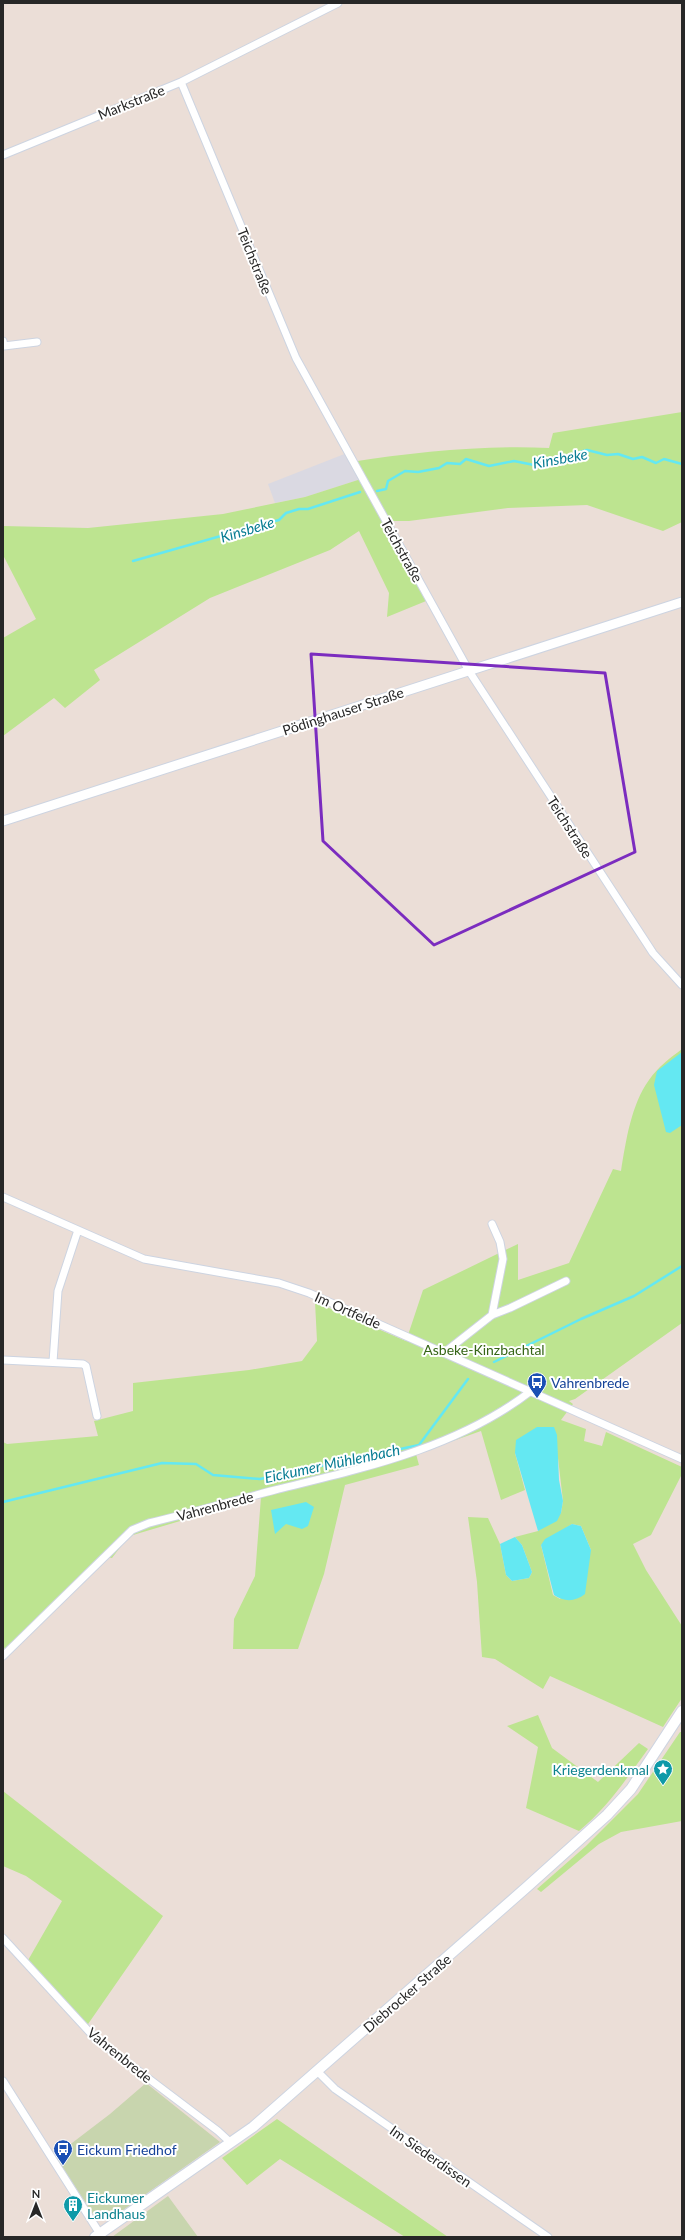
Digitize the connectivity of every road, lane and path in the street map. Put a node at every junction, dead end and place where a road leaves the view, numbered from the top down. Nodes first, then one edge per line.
1 (338, 3) edge
2 (182, 82) junction
3 (3, 154) edge
4 (3, 341) edge
5 (37, 342) dead end
6 (682, 602) edge
7 (469, 671) junction
8 (3, 821) edge
9 (682, 985) edge
10 (3, 1197) edge
11 (492, 1224) dead end
12 (78, 1230) junction
13 (566, 1281) dead end
14 (492, 1315) junction
15 (445, 1352) junction
16 (3, 1360) edge
17 (53, 1362) junction
18 (531, 1391) junction
19 (97, 1416) dead end
20 (682, 1459) edge
21 (3, 1656) edge
22 (682, 1711) edge
23 (3, 1938) edge
24 (317, 2071) junction
25 (3, 2080) edge
26 (231, 2143) junction
27 (99, 2236) edge
28 (548, 2237) edge

1 - 2 street, Markstraße
2 - 3 street, Markstraße
2 - 7 street, Teichstraße
4 - 5 street
6 - 7 street, Pödinghauser Straße
7 - 8 street, Pödinghauser Straße
7 - 9 street, Teichstraße
10 - 12 street, Im Ortfelde
11 - 14 street
12 - 15 street, Im Ortfelde
12 - 17 street
13 - 14 street
14 - 15 street
15 - 18 street, Im Ortfelde
16 - 17 street
17 - 19 street
18 - 20 street, Im Ortfelde
18 - 21 street, Vahrenbrede
22 - 24 main road, Diebrocker Straße
23 - 26 street, Vahrenbrede
24 - 26 main road, Diebrocker Straße
24 - 28 street, Im Siederdissen
25 - 27 street
26 - 27 main road, Diebrocker Straße

